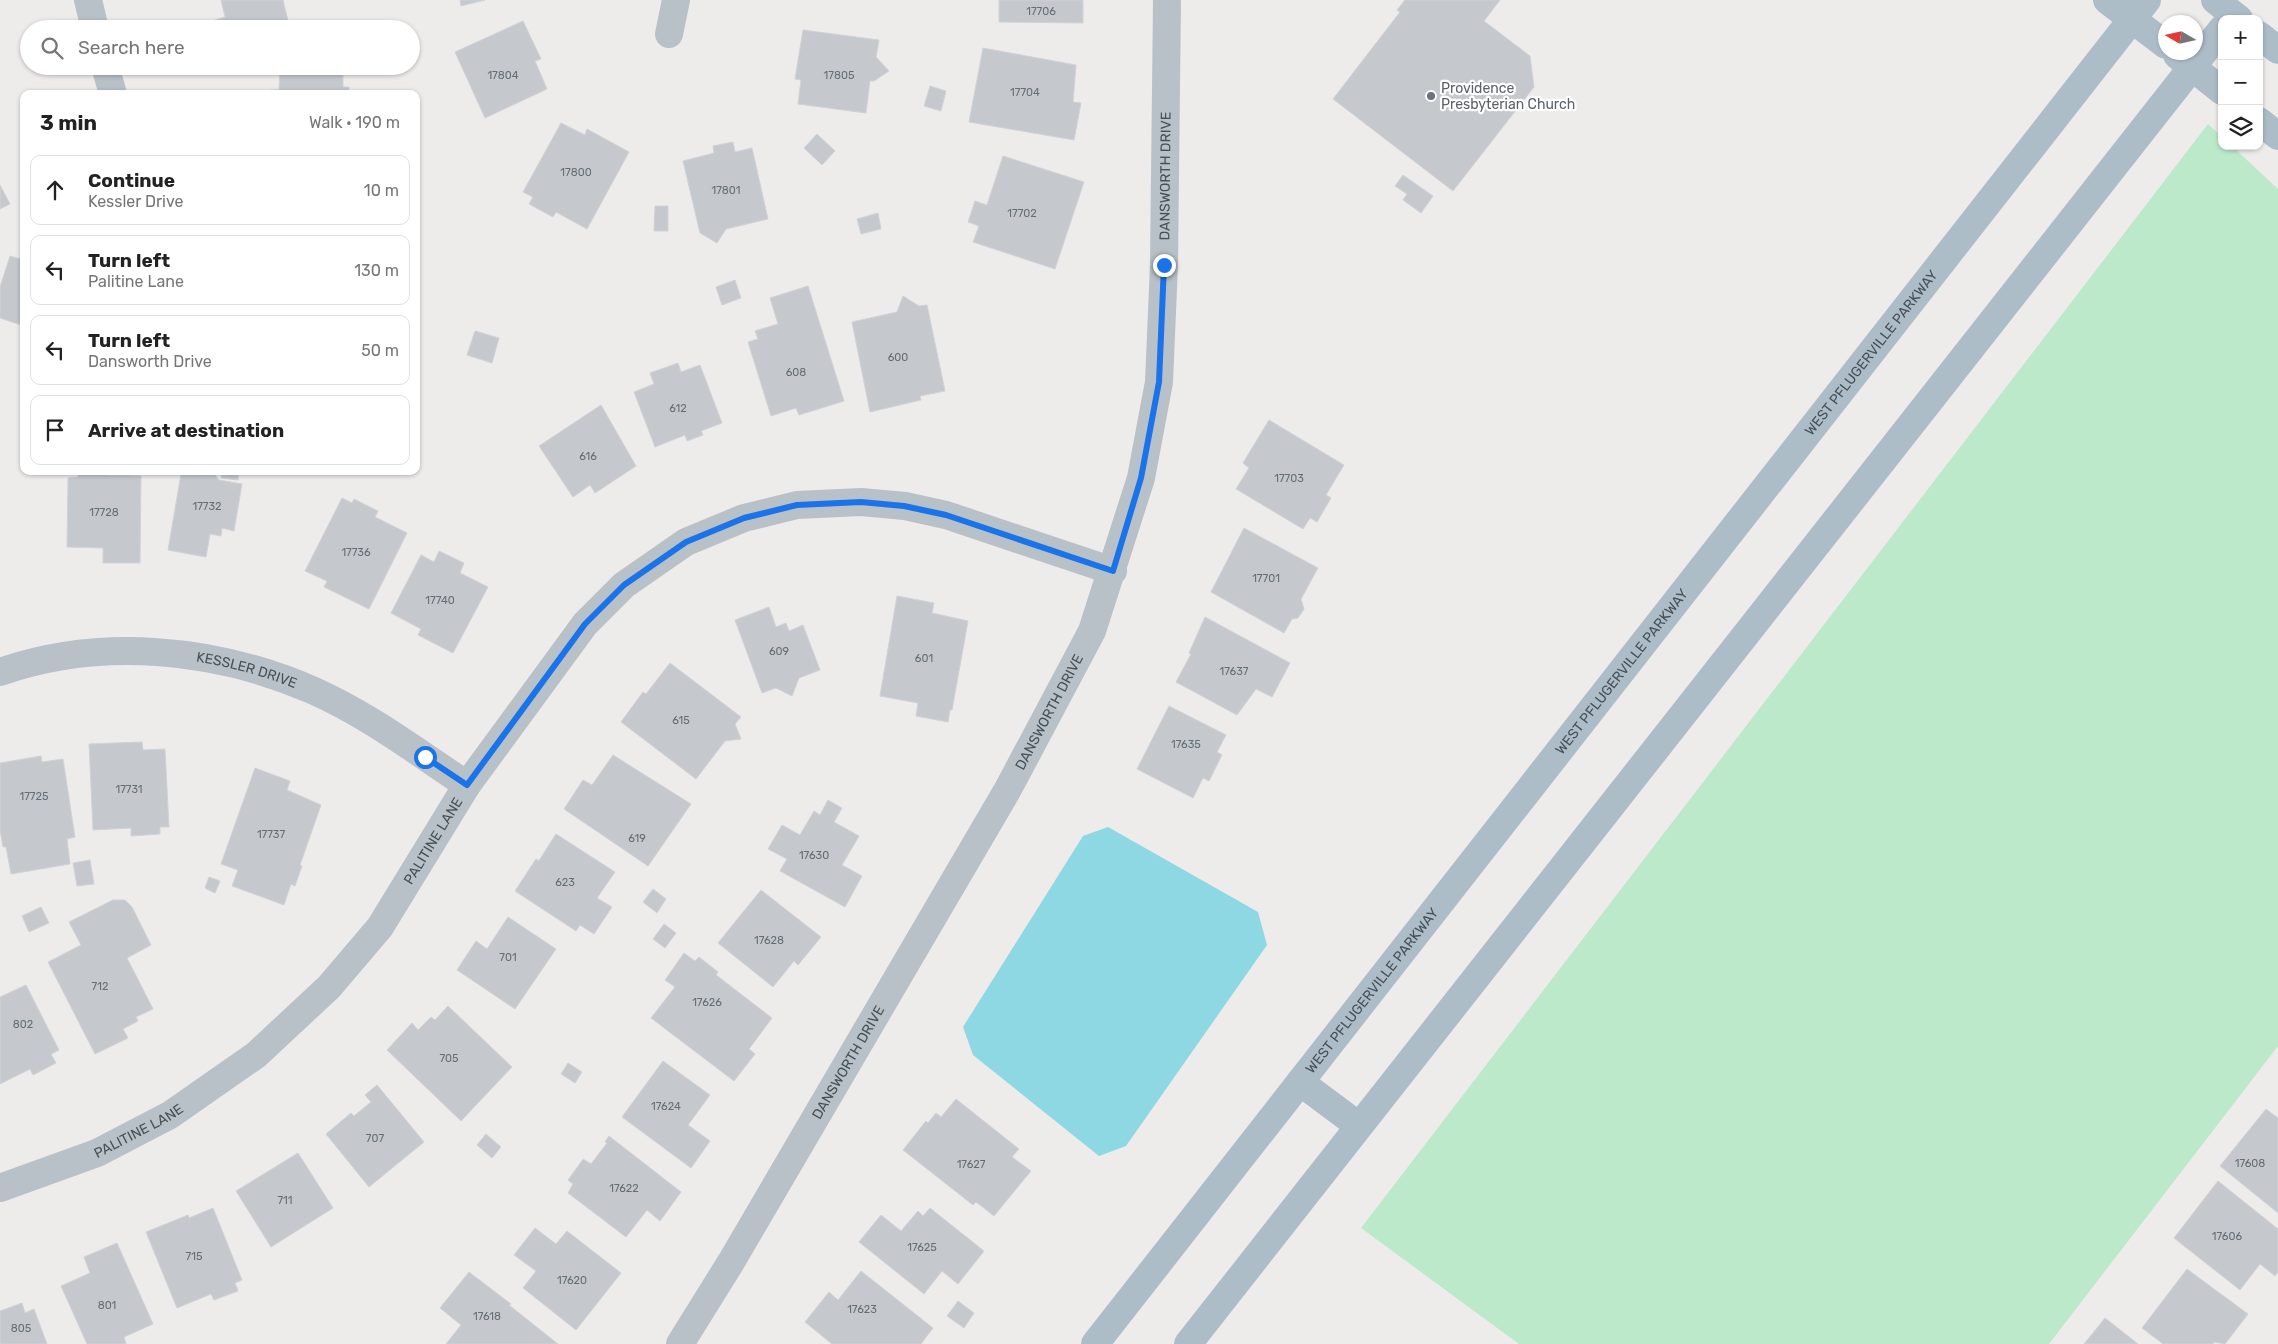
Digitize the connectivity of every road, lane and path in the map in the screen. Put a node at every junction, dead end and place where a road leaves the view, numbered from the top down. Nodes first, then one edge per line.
1 (88, 0) edge
2 (676, 0) edge
3 (1167, 0) edge
4 (2107, 0) edge
5 (2140, 10) edge
6 (2231, 14) edge
7 (94, 20) edge
8 (669, 34) dead end
9 (2158, 35) edge
10 (2263, 38) edge
11 (2203, 41) edge
12 (2278, 50) edge
13 (2183, 60) edge
14 (108, 75) edge
15 (2218, 88) edge
16 (112, 90) edge
17 (2263, 124) edge
18 (2278, 136) edge
19 (1113, 571) junction
20 (0, 672) edge
21 (467, 785) junction
22 (1300, 1082) junction
23 (1359, 1126) junction
24 (0, 1188) edge
25 (680, 1344) edge
26 (1096, 1344) edge
27 (1188, 1344) edge

1 - 7 street
2 - 8 street
3 - 19 street, DANSWORTH DRIVE
4 - 5 main road
5 - 9 main road
5 - 22 main road, WEST PFLUGERVILLE PARKWAY
6 - 11 main road
10 - 12 main road
13 - 15 main road
13 - 23 main road
14 - 16 street
17 - 18 main road
19 - 21 street, PALITINE LANE
19 - 25 street, DANSWORTH DRIVE
20 - 21 street, KESSLER DRIVE
21 - 24 street, PALITINE LANE
22 - 23 main road
22 - 26 main road, WEST PFLUGERVILLE PARKWAY
23 - 27 main road

